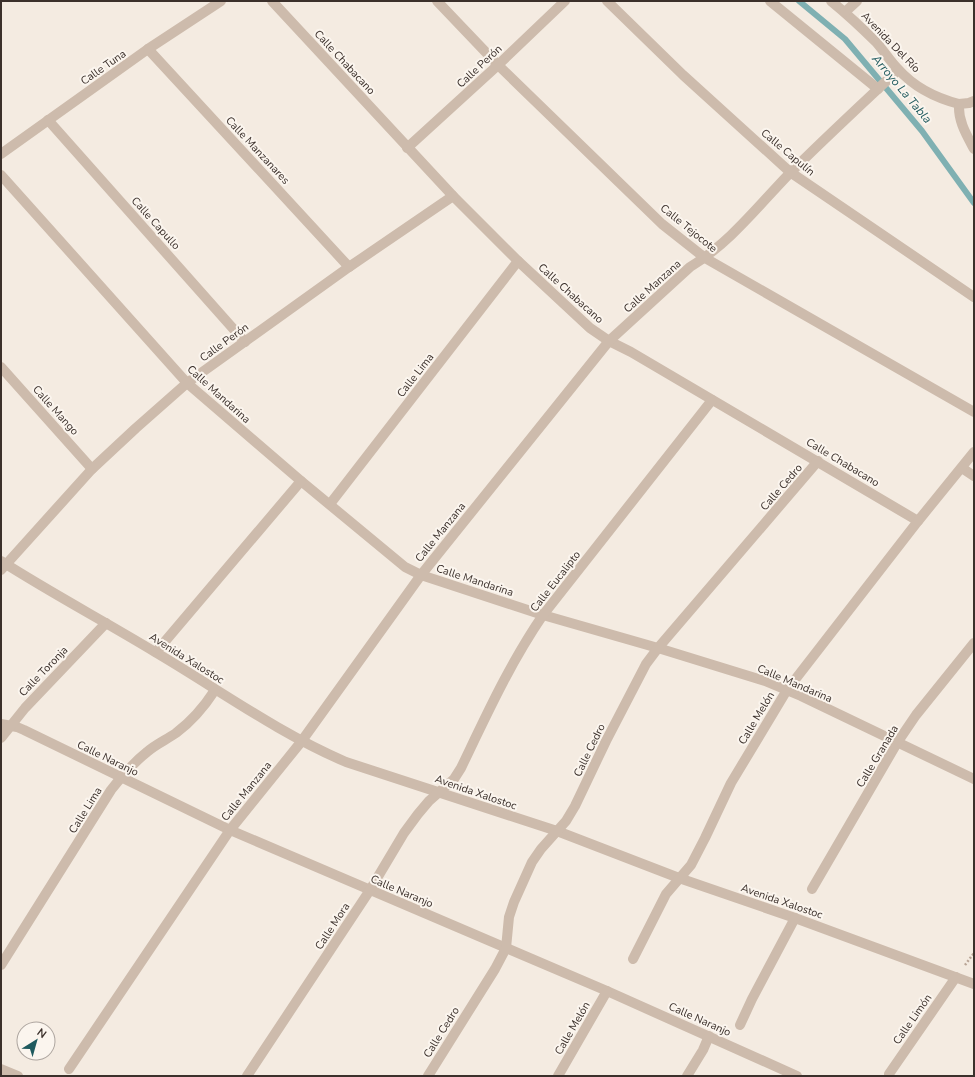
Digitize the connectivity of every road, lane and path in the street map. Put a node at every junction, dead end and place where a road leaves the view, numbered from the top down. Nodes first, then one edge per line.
1 (221, 1) edge
2 (272, 1) edge
3 (437, 1) edge
4 (566, 1) edge
5 (607, 1) edge
6 (770, 1) edge
7 (831, 1) edge
8 (857, 1) edge
9 (844, 12) junction
10 (148, 49) junction
11 (498, 65) junction
12 (896, 72) junction
13 (880, 88) junction
14 (974, 101) edge
15 (959, 104) junction
16 (48, 120) junction
17 (407, 148) junction
18 (974, 149) edge
19 (1, 154) edge
20 (790, 172) junction
21 (1, 175) edge
22 (453, 196) junction
23 (705, 258) junction
24 (518, 261) junction
25 (349, 267) junction
26 (974, 297) edge
27 (609, 341) junction
28 (245, 342) junction
29 (1, 367) edge
30 (187, 383) junction
31 (712, 400) junction
32 (974, 412) edge
33 (974, 452) edge
34 (818, 461) junction
35 (962, 468) junction
36 (92, 469) junction
37 (974, 476) edge
38 (301, 481) junction
39 (330, 504) junction
40 (918, 521) junction
41 (3, 565) edge
42 (421, 575) junction
43 (543, 615) junction
44 (106, 623) junction
45 (974, 643) edge
46 (658, 648) junction
47 (156, 652) junction
48 (215, 690) junction
49 (787, 690) junction
50 (5, 725) edge
51 (1, 738) edge
52 (301, 742) junction
53 (897, 743) junction
54 (120, 778) junction
55 (974, 779) edge
56 (440, 792) junction
57 (230, 830) junction
58 (557, 832) junction
59 (679, 878) junction
60 (812, 889) dead end
61 (370, 890) junction
62 (795, 918) junction
63 (506, 948) junction
64 (633, 959) dead end
65 (1, 965) edge
66 (956, 977) junction
67 (974, 984) edge
68 (607, 991) junction
69 (740, 1025) dead end
70 (709, 1036) junction
71 (1, 1069) edge
72 (69, 1069) dead end
73 (889, 1074) dead end
74 (18, 1076) edge
75 (247, 1076) edge
76 (428, 1076) edge
77 (558, 1076) edge
78 (687, 1076) edge
79 (797, 1076) edge

1 - 10 street, Calle Tuna
2 - 17 street, Calle Chabacano
3 - 11 street, Calle Tejocote
4 - 11 street, Calle Perón
5 - 20 street, Calle Capulín
6 - 13 street
7 - 9 street, Avenida Del Río
8 - 9 street
9 - 12 street, Avenida Del Río
10 - 16 street, Calle Tuna
10 - 25 street, Calle Manzanares
11 - 17 street, Calle Perón
11 - 23 street, Calle Tejocote
12 - 13 street, Calle Manzana
12 - 15 street, Avenida Del Río
13 - 20 street, Calle Manzana
14 - 15 street
15 - 18 street
16 - 19 street, Calle Tuna
16 - 28 street, Calle Capullo
17 - 22 street, Calle Chabacano
20 - 23 street, Calle Manzana
20 - 26 street, Calle Capulín
21 - 30 street, Calle Mandarina
22 - 24 street, Calle Chabacano
22 - 25 street, Calle Perón
23 - 27 street, Calle Manzana
23 - 32 street, Calle Tejocote
24 - 27 street, Calle Chabacano
24 - 39 street, Calle Lima
25 - 28 street, Calle Perón
27 - 31 street, Calle Chabacano
27 - 42 street, Calle Manzana
28 - 30 street, Calle Perón
29 - 36 street, Calle Mango
30 - 36 street, Calle Perón
30 - 38 street, Calle Mandarina
31 - 34 street, Calle Chabacano
31 - 43 street, Calle Eucalipto
33 - 35 street, Calle Melón
34 - 40 street, Calle Chabacano
34 - 46 street, Calle Cedro
35 - 37 street
35 - 40 street, Calle Melón
36 - 41 street, Calle Perón
38 - 39 street, Calle Mandarina
38 - 47 street
39 - 42 street, Calle Mandarina
40 - 49 street, Calle Melón
41 - 44 street, Avenida Xalostoc
42 - 43 street, Calle Mandarina
42 - 52 street, Calle Manzana
43 - 46 street, Calle Mandarina
43 - 56 street, Calle Eucalipto
44 - 47 street, Avenida Xalostoc
44 - 50 street, Calle Toronja
45 - 53 street, Calle Granada
46 - 49 street, Calle Mandarina
46 - 58 street, Calle Cedro
47 - 48 street, Avenida Xalostoc
48 - 52 street, Avenida Xalostoc
48 - 54 street, Calle Lima
49 - 53 street, Calle Mandarina
49 - 59 street, Calle Melón
50 - 51 street, Calle Toronja
50 - 54 street, Calle Naranjo
52 - 56 street, Avenida Xalostoc
52 - 57 street, Calle Manzana
53 - 55 street, Calle Mandarina
53 - 60 street, Calle Granada
54 - 57 street, Calle Naranjo
54 - 65 street, Calle Lima
56 - 58 street, Avenida Xalostoc
56 - 61 street, Calle Mora
57 - 61 street, Calle Naranjo
57 - 72 street, Calle Manzana
58 - 59 street, Avenida Xalostoc
58 - 63 street, Calle Cedro
59 - 62 street, Avenida Xalostoc
59 - 64 street, Calle Melón
61 - 63 street, Calle Naranjo
61 - 75 street, Calle Mora
62 - 66 street, Avenida Xalostoc
62 - 69 street
63 - 68 street, Calle Naranjo
63 - 76 street, Calle Cedro
66 - 67 street, Avenida Xalostoc
66 - 73 street, Calle Limón
68 - 70 street, Calle Naranjo
68 - 77 street, Calle Melón
70 - 78 street
70 - 79 street, Calle Naranjo
71 - 74 street

